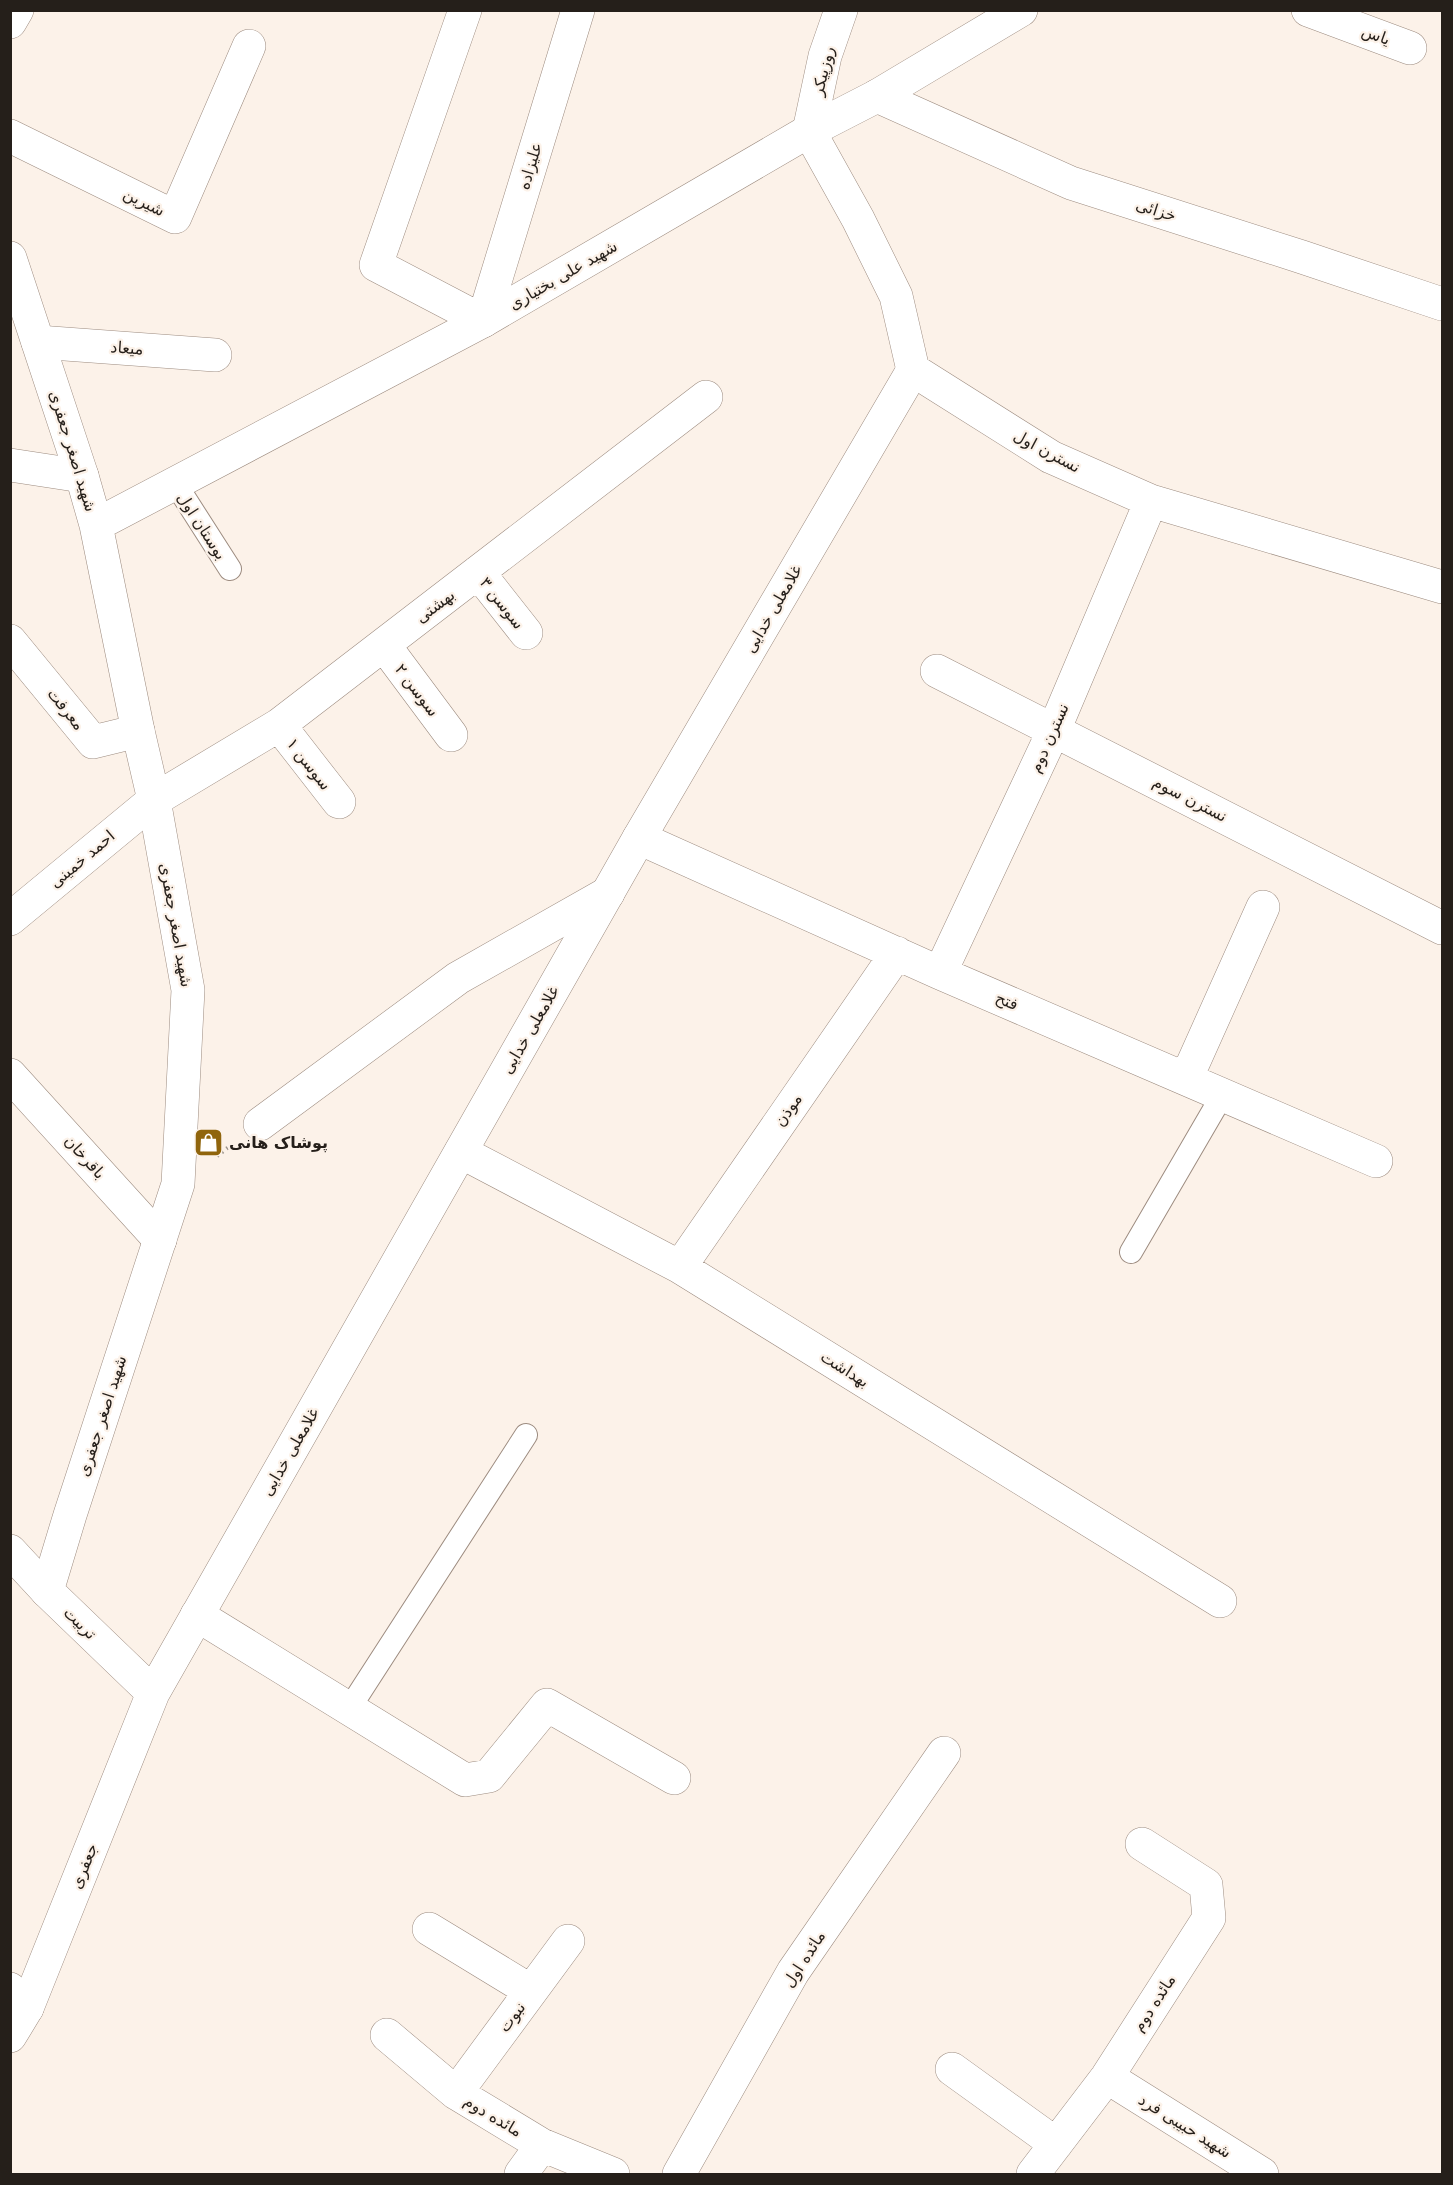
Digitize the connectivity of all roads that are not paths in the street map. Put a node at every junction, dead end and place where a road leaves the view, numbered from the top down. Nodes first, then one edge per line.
1 (16, 10) edge
2 (465, 10) edge
3 (578, 10) edge
4 (840, 10) edge
5 (1021, 10) edge
6 (1308, 10) edge
7 (10, 22) edge
8 (249, 46) dead end
9 (1410, 48) dead end
10 (877, 96) junction
11 (809, 132) junction
12 (10, 136) edge
13 (10, 258) edge
14 (1443, 304) edge
15 (483, 321) junction
16 (38, 342) junction
17 (215, 355) dead end
18 (913, 370) junction
19 (706, 398) dead end
20 (10, 465) edge
21 (82, 476) junction
22 (175, 483) junction
23 (1151, 501) junction
24 (96, 525) junction
25 (230, 569) dead end
26 (478, 572) junction
27 (1443, 587) edge
28 (526, 633) dead end
29 (10, 641) edge
30 (384, 645) junction
31 (937, 671) dead end
32 (279, 725) junction
33 (1054, 730) junction
34 (138, 731) junction
35 (451, 735) dead end
36 (154, 800) junction
37 (339, 802) dead end
38 (639, 838) junction
39 (608, 893) junction
40 (1263, 907) dead end
41 (10, 919) edge
42 (1443, 928) edge
43 (897, 952) junction
44 (940, 973) junction
45 (10, 1075) edge
46 (1186, 1079) junction
47 (1223, 1094) junction
48 (260, 1124) dead end
49 (461, 1152) junction
50 (1377, 1161) dead end
51 (160, 1240) junction
52 (1131, 1252) dead end
53 (680, 1267) junction
54 (526, 1436) dead end
55 (10, 1551) edge
56 (47, 1591) junction
57 (1220, 1601) dead end
58 (197, 1615) junction
59 (153, 1693) junction
60 (350, 1709) junction
61 (944, 1753) dead end
62 (674, 1778) dead end
63 (1142, 1844) dead end
64 (429, 1929) dead end
65 (568, 1941) dead end
66 (531, 1991) junction
67 (19, 1998) edge
68 (387, 2035) dead end
69 (10, 2036) edge
70 (952, 2070) dead end
71 (1107, 2077) junction
72 (456, 2093) junction
73 (1056, 2144) junction
74 (542, 2145) junction
75 (521, 2175) edge
76 (613, 2175) edge
77 (679, 2175) edge
78 (1033, 2175) edge
79 (1262, 2175) edge

1 - 7 street
2 - 15 street
3 - 15 street, علیزاده
4 - 11 street, روزپیکر
5 - 10 street, شهید علی بختیاری
6 - 9 street, یاس
8 - 12 street, شیرین
10 - 11 street, شهید علی بختیاری
10 - 14 street, خزائی
11 - 15 street, شهید علی بختیاری
11 - 18 street
13 - 16 street, شهید اصغر جعفری
15 - 22 street, شهید علی بختیاری
16 - 17 street, میعاد
16 - 21 street, شهید اصغر جعفری
18 - 23 street, نسترن اول
18 - 38 street, غلامعلی خدایی
19 - 26 street, بهشتی
20 - 21 street
21 - 24 street, شهید اصغر جعفری
22 - 24 street, شهید علی بختیاری
22 - 25 lane, بوستان اول
23 - 27 street, نسترن اول
23 - 33 street, نسترن دوم
24 - 34 street, شهید اصغر جعفری
26 - 28 street, سوسن ۳
26 - 30 street, بهشتی
29 - 34 street, معرفت
30 - 32 street, بهشتی
30 - 35 street, سوسن ۲
31 - 33 street, نسترن سوم
32 - 36 street, بهشتی
32 - 37 street, سوسن ۱
33 - 42 street, نسترن سوم
33 - 44 street, نسترن دوم
34 - 36 street, شهید اصغر جعفری
36 - 41 street, احمد خمینی
36 - 51 street, شهید اصغر جعفری
38 - 39 street, غلامعلی خدایی
38 - 43 street, فتح
39 - 48 street
39 - 49 street, غلامعلی خدایی
40 - 46 street
43 - 44 street, فتح
43 - 53 street, موذن
44 - 46 street, فتح
45 - 51 street, باقرخان
46 - 47 street, فتح
47 - 50 street, فتح
47 - 52 lane
49 - 53 street, بهداشت
49 - 58 street, غلامعلی خدایی
51 - 56 street, شهید اصغر جعفری
53 - 57 street, بهداشت
54 - 60 lane
55 - 56 street, تربیت
56 - 59 street, تربیت
58 - 59 street, غلامعلی خدایی
58 - 60 street
59 - 67 street, جعفری
60 - 62 street
61 - 77 street, مائده اول
63 - 71 street, مائده دوم
64 - 66 street
65 - 66 street, نبوت
66 - 72 street, نبوت
67 - 69 street, جعفری
68 - 72 street, مائده دوم
70 - 73 street
71 - 73 street, مائده دوم
71 - 79 street, شهید حبیبی فرد
72 - 74 street, مائده دوم
73 - 78 street, مائده دوم
74 - 75 street
74 - 76 street, مائده دوم

